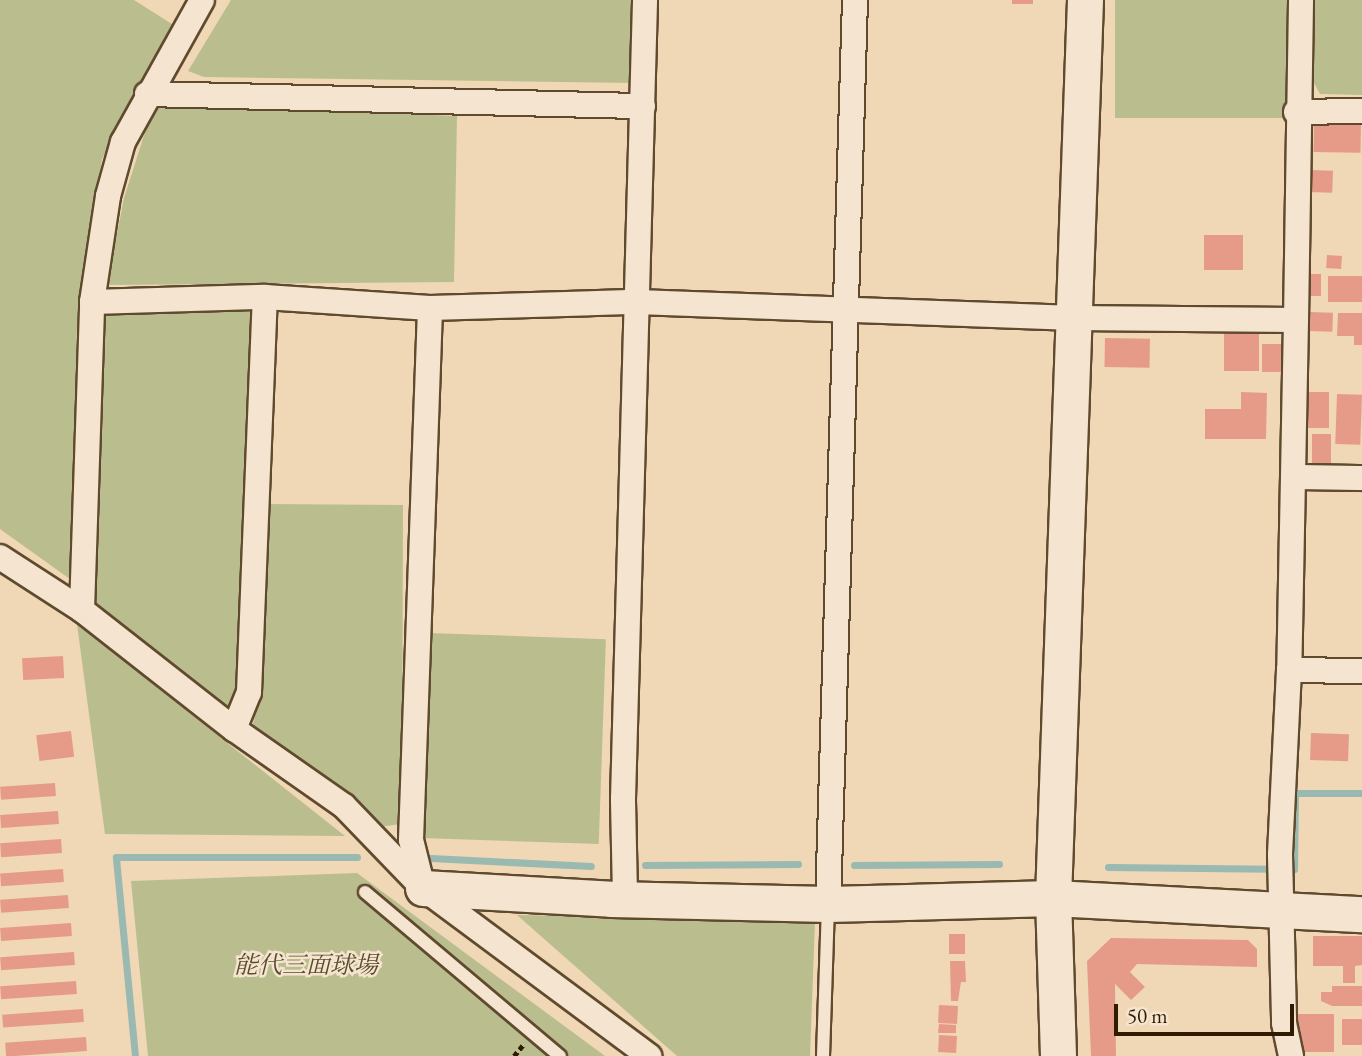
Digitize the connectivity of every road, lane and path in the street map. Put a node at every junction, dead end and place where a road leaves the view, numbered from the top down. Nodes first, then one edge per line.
1 (202, 0) edge
2 (645, 0) edge
3 (855, 0) edge
4 (1085, 0) edge
5 (1301, 0) edge
6 (147, 94) junction
7 (643, 106) junction
8 (1362, 111) edge
9 (1296, 112) junction
10 (265, 297) junction
11 (92, 302) junction
12 (638, 302) junction
13 (430, 308) junction
14 (845, 311) junction
15 (1075, 318) junction
16 (1296, 320) junction
17 (1295, 477) junction
18 (1362, 478) edge
19 (0, 557) edge
20 (82, 610) junction
21 (1289, 670) junction
22 (1362, 671) edge
23 (234, 729) junction
24 (423, 888) junction
25 (365, 892) dead end
26 (625, 896) junction
27 (1053, 898) junction
28 (828, 904) junction
29 (1279, 913) junction
30 (1362, 914) edge
31 (560, 1056) edge
32 (649, 1056) edge
33 (823, 1056) edge
34 (1058, 1056) edge
35 (1291, 1056) edge

1 - 6 street
2 - 7 street
3 - 14 street
4 - 15 street
5 - 9 street
6 - 7 street
6 - 11 street
7 - 12 street
8 - 9 street
9 - 16 street
10 - 11 street
10 - 13 street
10 - 23 street
11 - 20 street
12 - 13 street
12 - 14 street
12 - 26 street
13 - 24 street
14 - 15 street
14 - 28 street
15 - 16 street
15 - 27 street
16 - 17 street
17 - 18 street
17 - 21 street
19 - 20 street
20 - 23 street
21 - 22 street
21 - 29 street
23 - 24 street
24 - 26 street
24 - 32 street
25 - 31 lane
26 - 28 street
27 - 28 street
27 - 29 street
27 - 34 street
28 - 33 lane
29 - 30 street
29 - 35 street

